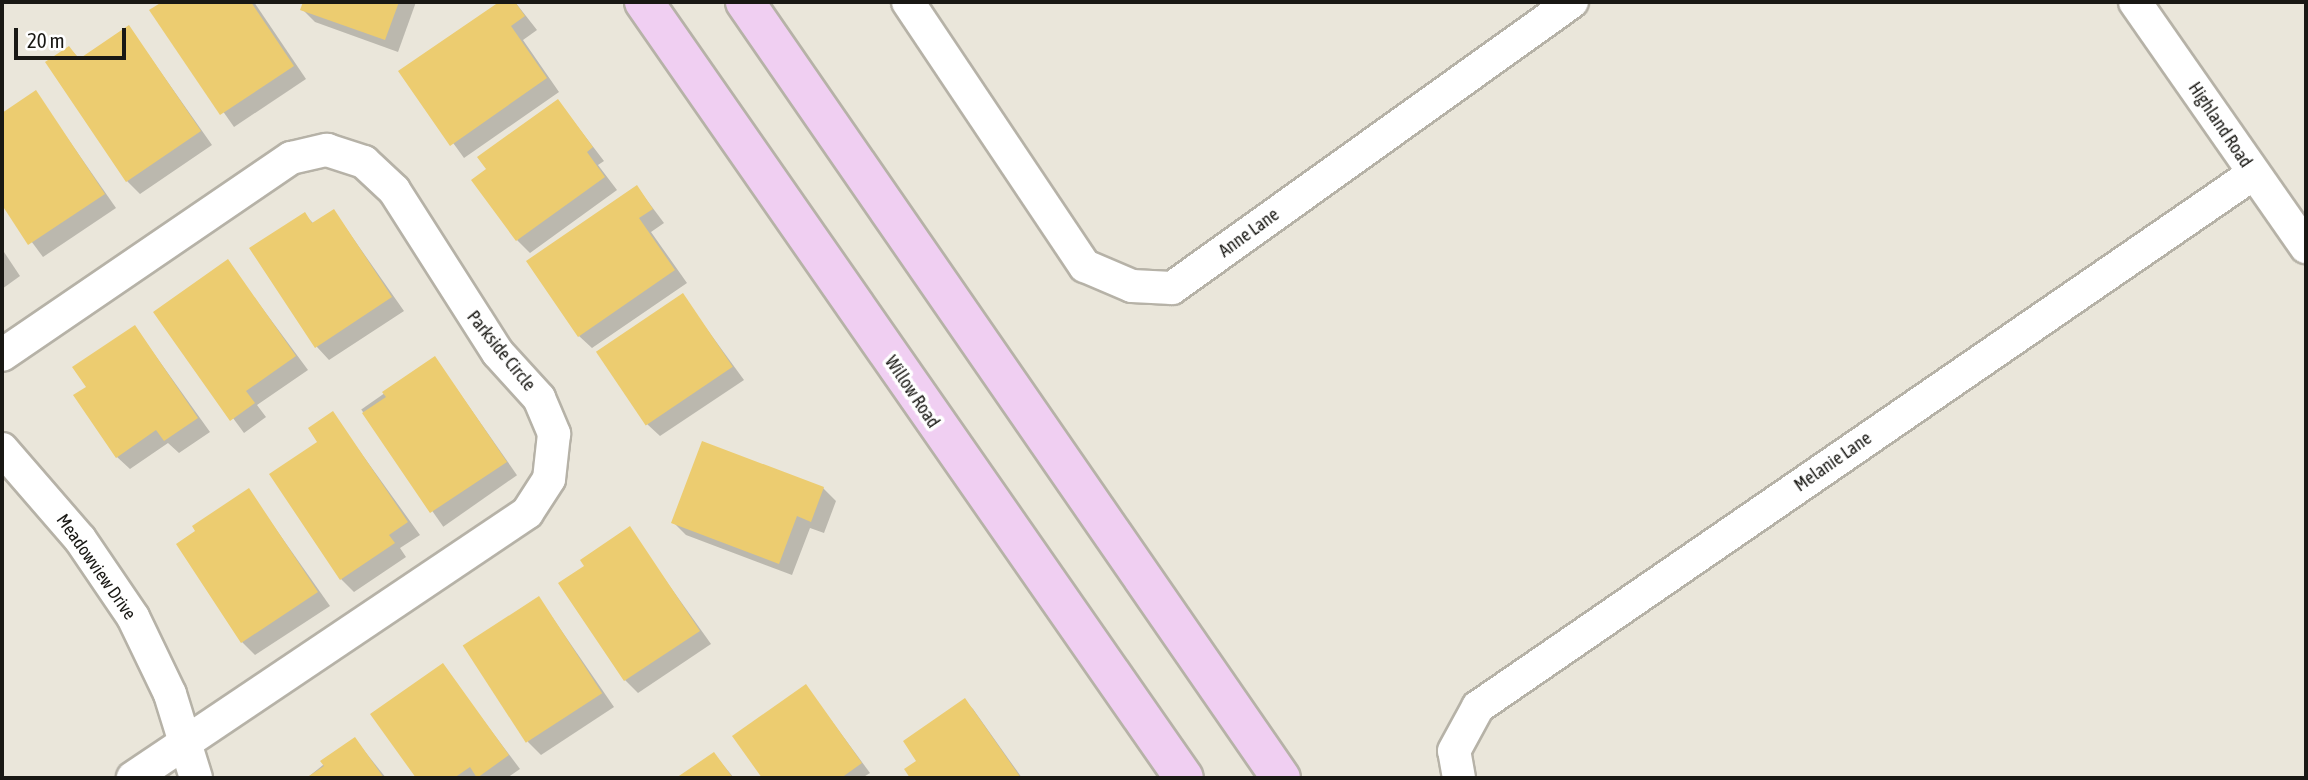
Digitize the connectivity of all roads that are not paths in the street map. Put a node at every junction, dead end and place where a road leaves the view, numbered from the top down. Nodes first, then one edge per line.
1 (644, 2) edge
2 (745, 2) edge
3 (908, 2) edge
4 (1572, 2) edge
5 (2135, 2) edge
6 (2253, 174) junction
7 (2306, 247) edge
8 (2, 355) edge
9 (2, 449) edge
10 (186, 744) junction
11 (133, 778) edge
12 (196, 778) edge
13 (1184, 778) edge
14 (1281, 778) edge
15 (1459, 778) edge

1 - 13 main road, Willow Road
2 - 14 main road
3 - 4 street, Anne Lane
5 - 6 street, Highland Road
6 - 7 street, Highland Road
6 - 15 street, Melanie Lane
8 - 10 street, Parkside Circle
9 - 10 street, Meadowview Drive
10 - 11 street, Parkside Circle
10 - 12 street, Meadowview Drive

